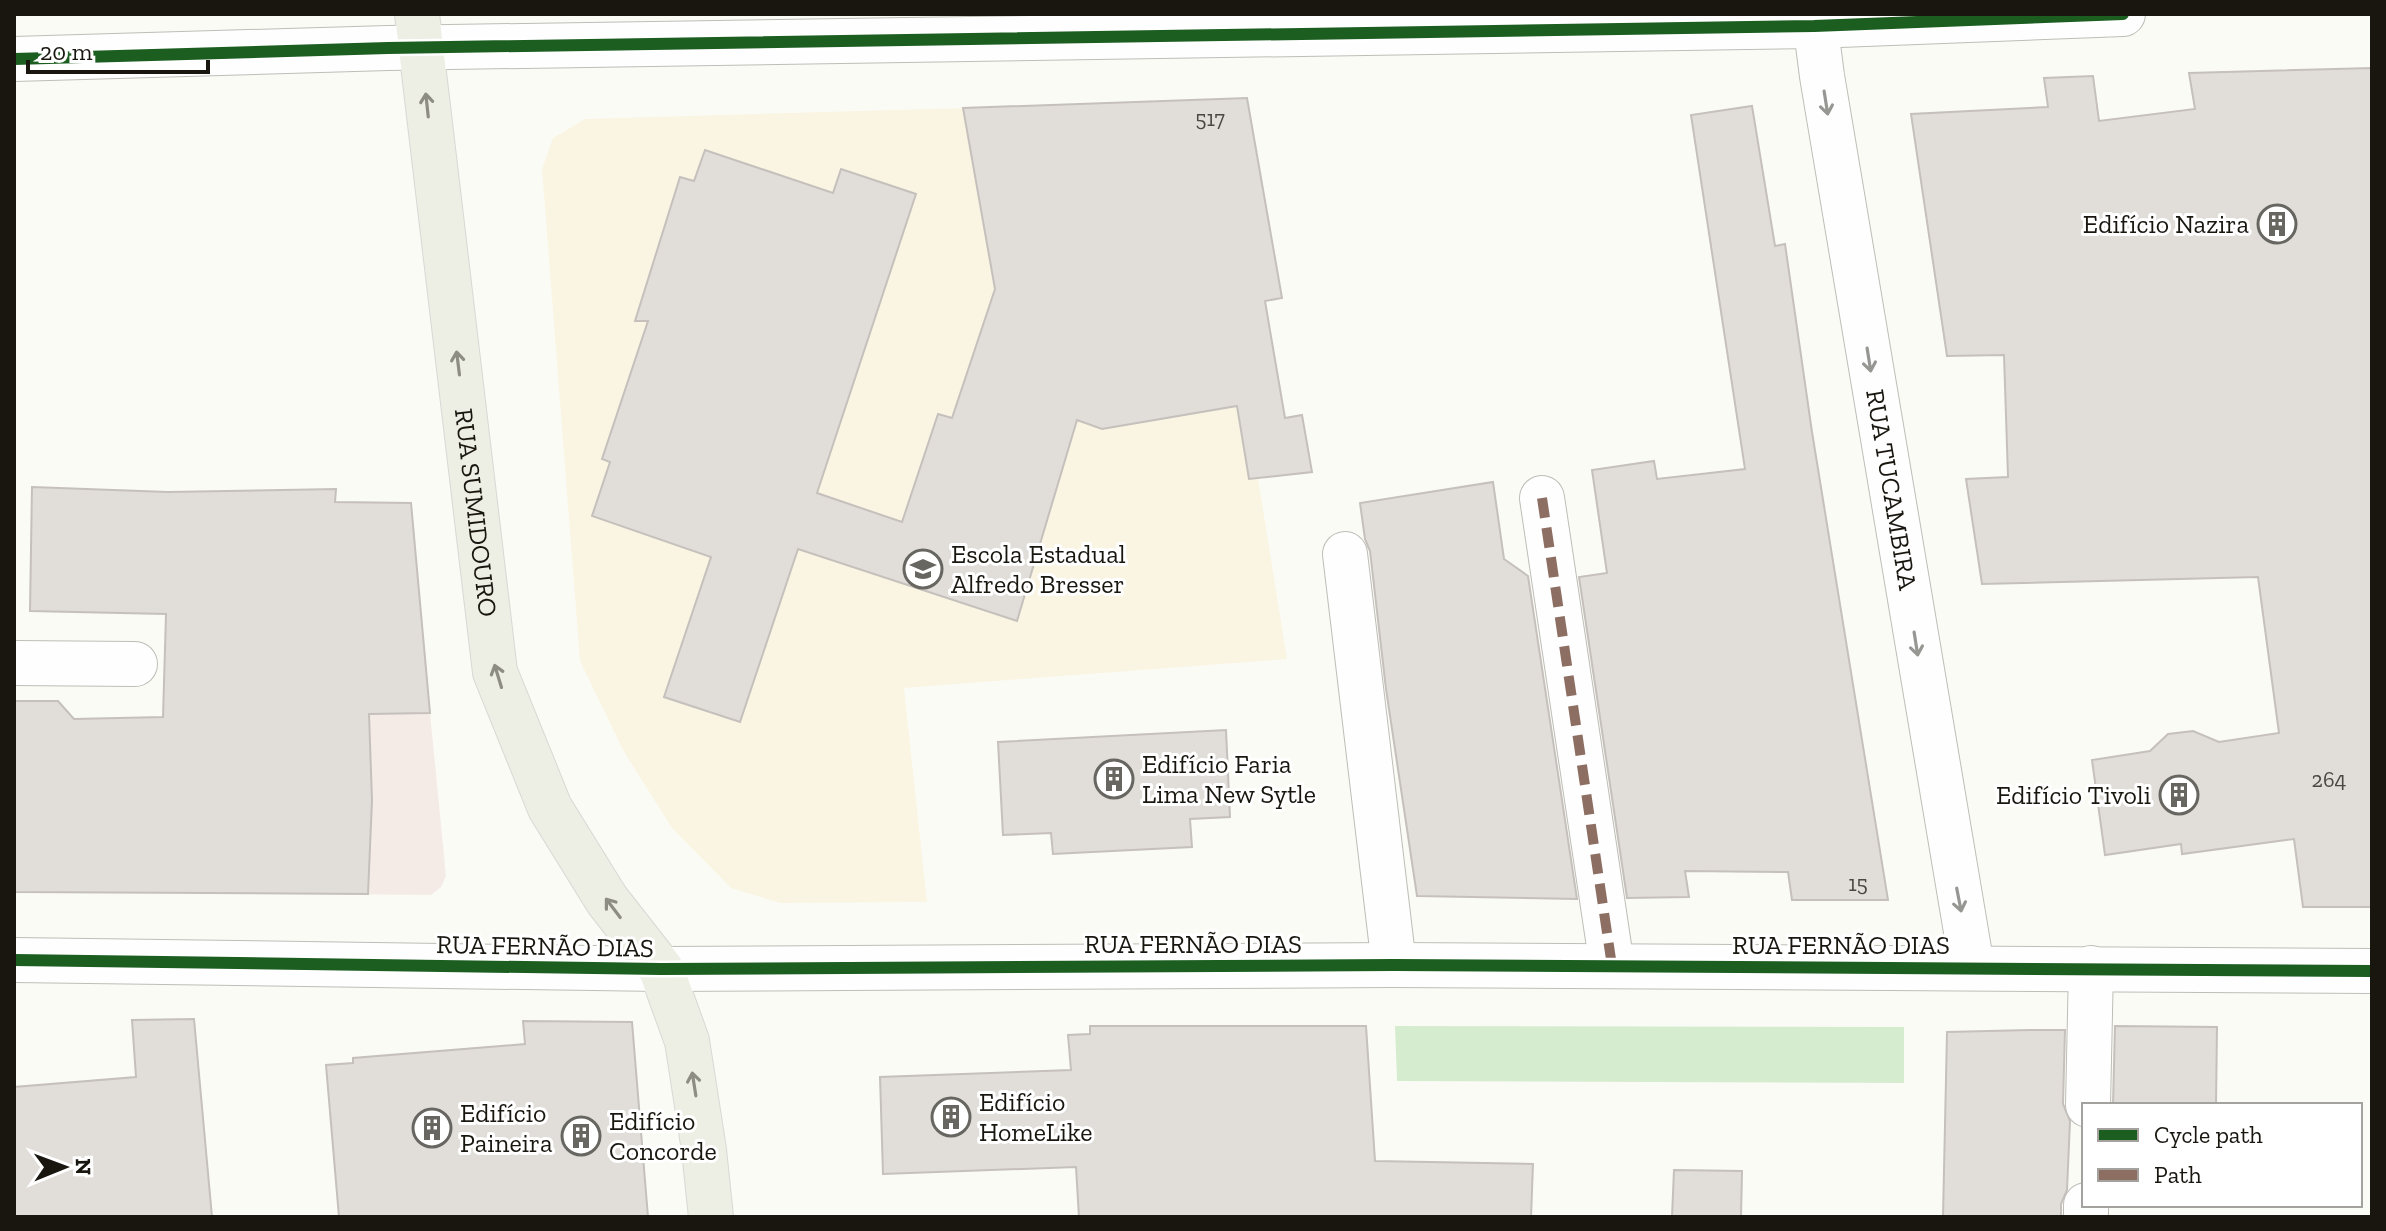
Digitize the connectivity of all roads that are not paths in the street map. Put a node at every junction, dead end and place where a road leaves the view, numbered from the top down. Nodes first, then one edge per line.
1 (2123, 14) edge
2 (1814, 20) edge
3 (419, 31) edge
4 (14, 59) edge
5 (1542, 498) dead end
6 (1345, 554) dead end
7 (14, 663) edge
8 (135, 664) dead end
9 (14, 960) edge
10 (1394, 965) junction
11 (1612, 966) junction
12 (1972, 967) junction
13 (2091, 968) junction
14 (661, 969) junction
15 (2372, 971) edge
16 (2088, 1103) edge
17 (711, 1217) edge

1 - 2 street
2 - 3 street
2 -> 12 street, RUA TUCAMBIRA
3 - 4 street
14 -> 3 main road, RUA SUMIDOURO
5 - 11 street
6 - 10 street
7 - 8 street
9 - 14 street, RUA FERNÃO DIAS
10 - 11 street, RUA FERNÃO DIAS
10 - 14 street, RUA FERNÃO DIAS
11 - 12 street, RUA FERNÃO DIAS
12 - 13 street, RUA FERNÃO DIAS
13 - 15 street, RUA FERNÃO DIAS
13 - 16 street
17 -> 14 main road, RUA SUMIDOURO

